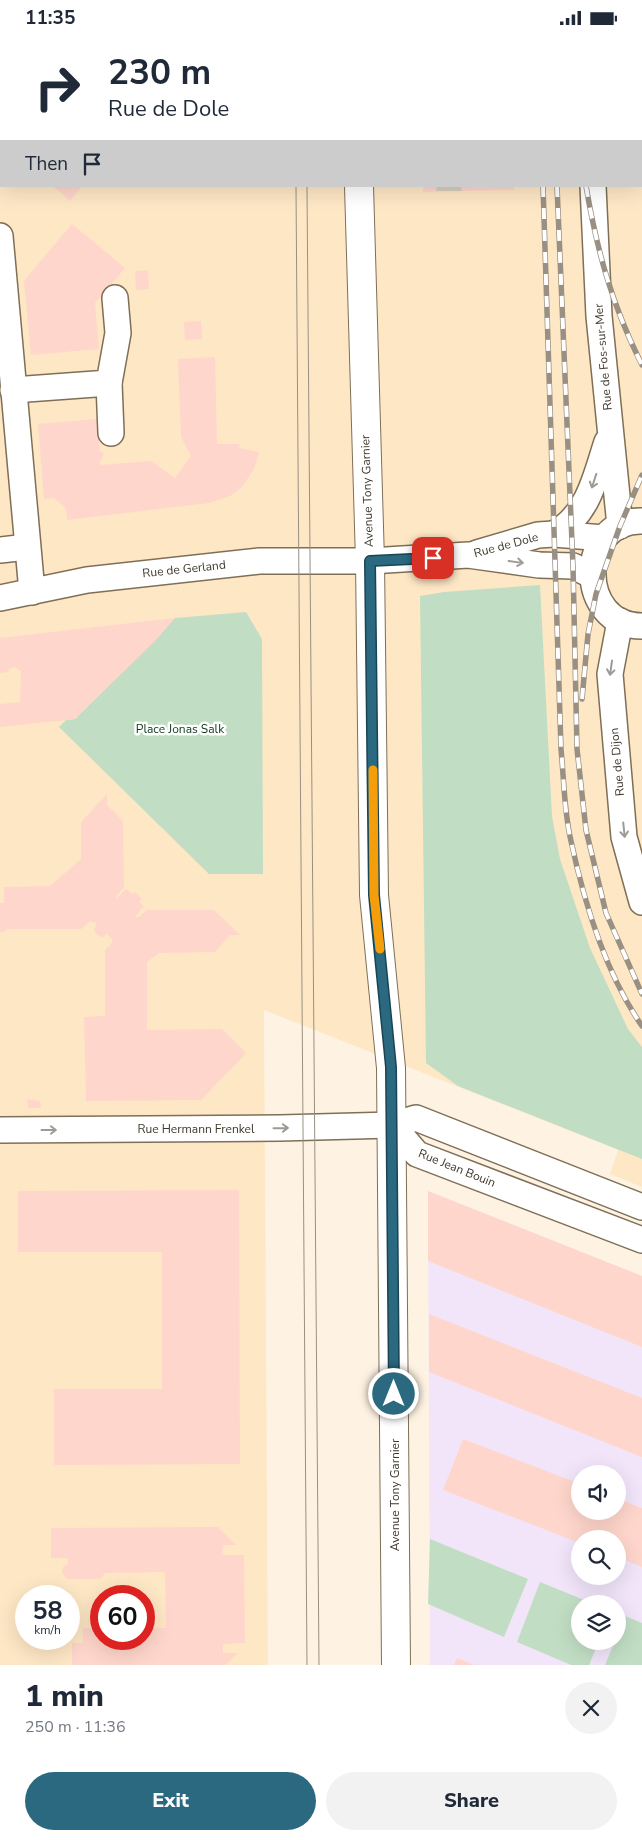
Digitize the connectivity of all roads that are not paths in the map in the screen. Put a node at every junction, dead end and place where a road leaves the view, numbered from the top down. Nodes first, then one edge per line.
1 (359, 187) edge
2 (593, 187) edge
3 (0, 236) edge
4 (115, 298) dead end
5 (5, 349) edge
6 (108, 383) junction
7 (9, 403) edge
8 (111, 433) dead end
9 (609, 435) junction
10 (622, 529) edge
11 (554, 534) junction
12 (27, 547) junction
13 (0, 550) edge
14 (468, 555) junction
15 (370, 561) junction
16 (592, 575) junction
17 (32, 592) junction
18 (0, 598) edge
19 (631, 623) edge
20 (642, 902) edge
21 (392, 1125) junction
22 (0, 1130) edge
23 (642, 1207) edge
24 (642, 1240) edge
25 (396, 1665) edge

1 - 15 main road, Avenue Tony Garnier
2 - 9 street, Rue de Fos-sur-Mer
3 - 5 street
4 - 6 street
5 - 7 street
6 - 7 street
6 - 8 street
7 - 12 street
9 - 10 street, Rue de Fos-sur-Mer
9 -> 11 street
10 - 11 street, Rue de Dole
10 - 16 street
11 - 14 street, Rue de Dole
12 - 13 street
12 - 17 street
14 - 15 street, Rue de Dole
14 -> 16 street, Rue de Dole
15 - 17 street, Rue de Gerland
15 - 21 main road, Avenue Tony Garnier
16 - 19 street
17 - 18 street, Rue de Gerland
19 -> 20 street, Rue de Dijon
22 -> 21 street, Rue Hermann Frenkel
21 - 23 street
21 - 24 street, Rue Jean Bouin
21 - 25 main road, Avenue Tony Garnier

